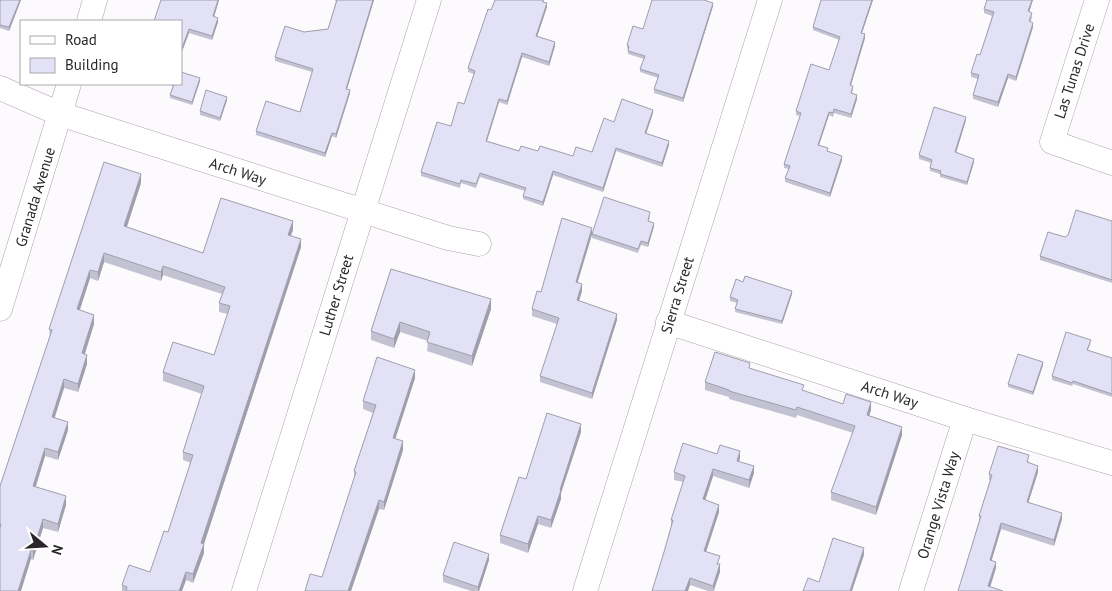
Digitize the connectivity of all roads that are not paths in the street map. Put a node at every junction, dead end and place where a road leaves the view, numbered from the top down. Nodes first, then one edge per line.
1 (95, 0) edge
2 (429, 0) edge
3 (770, 0) edge
4 (1097, 0) edge
5 (89, 20) edge
6 (69, 85) edge
7 (0, 88) edge
8 (60, 114) junction
9 (1112, 162) edge
10 (362, 211) junction
11 (479, 244) dead end
12 (0, 310) edge
13 (668, 322) junction
14 (965, 419) junction
15 (1112, 463) edge
16 (244, 591) edge
17 (585, 591) edge
18 (911, 591) edge

1 - 5 street
2 - 10 street, Luther Street
3 - 13 street, Sierra Street
4 - 9 street, Las Tunas Drive
6 - 8 street, Granada Avenue
7 - 8 street, Arch Way
8 - 10 street, Arch Way
8 - 12 street, Granada Avenue
10 - 11 street, Arch Way
10 - 16 street, Luther Street
13 - 14 street, Arch Way
13 - 17 street, Sierra Street
14 - 15 street, Arch Way
14 - 18 street, Orange Vista Way

